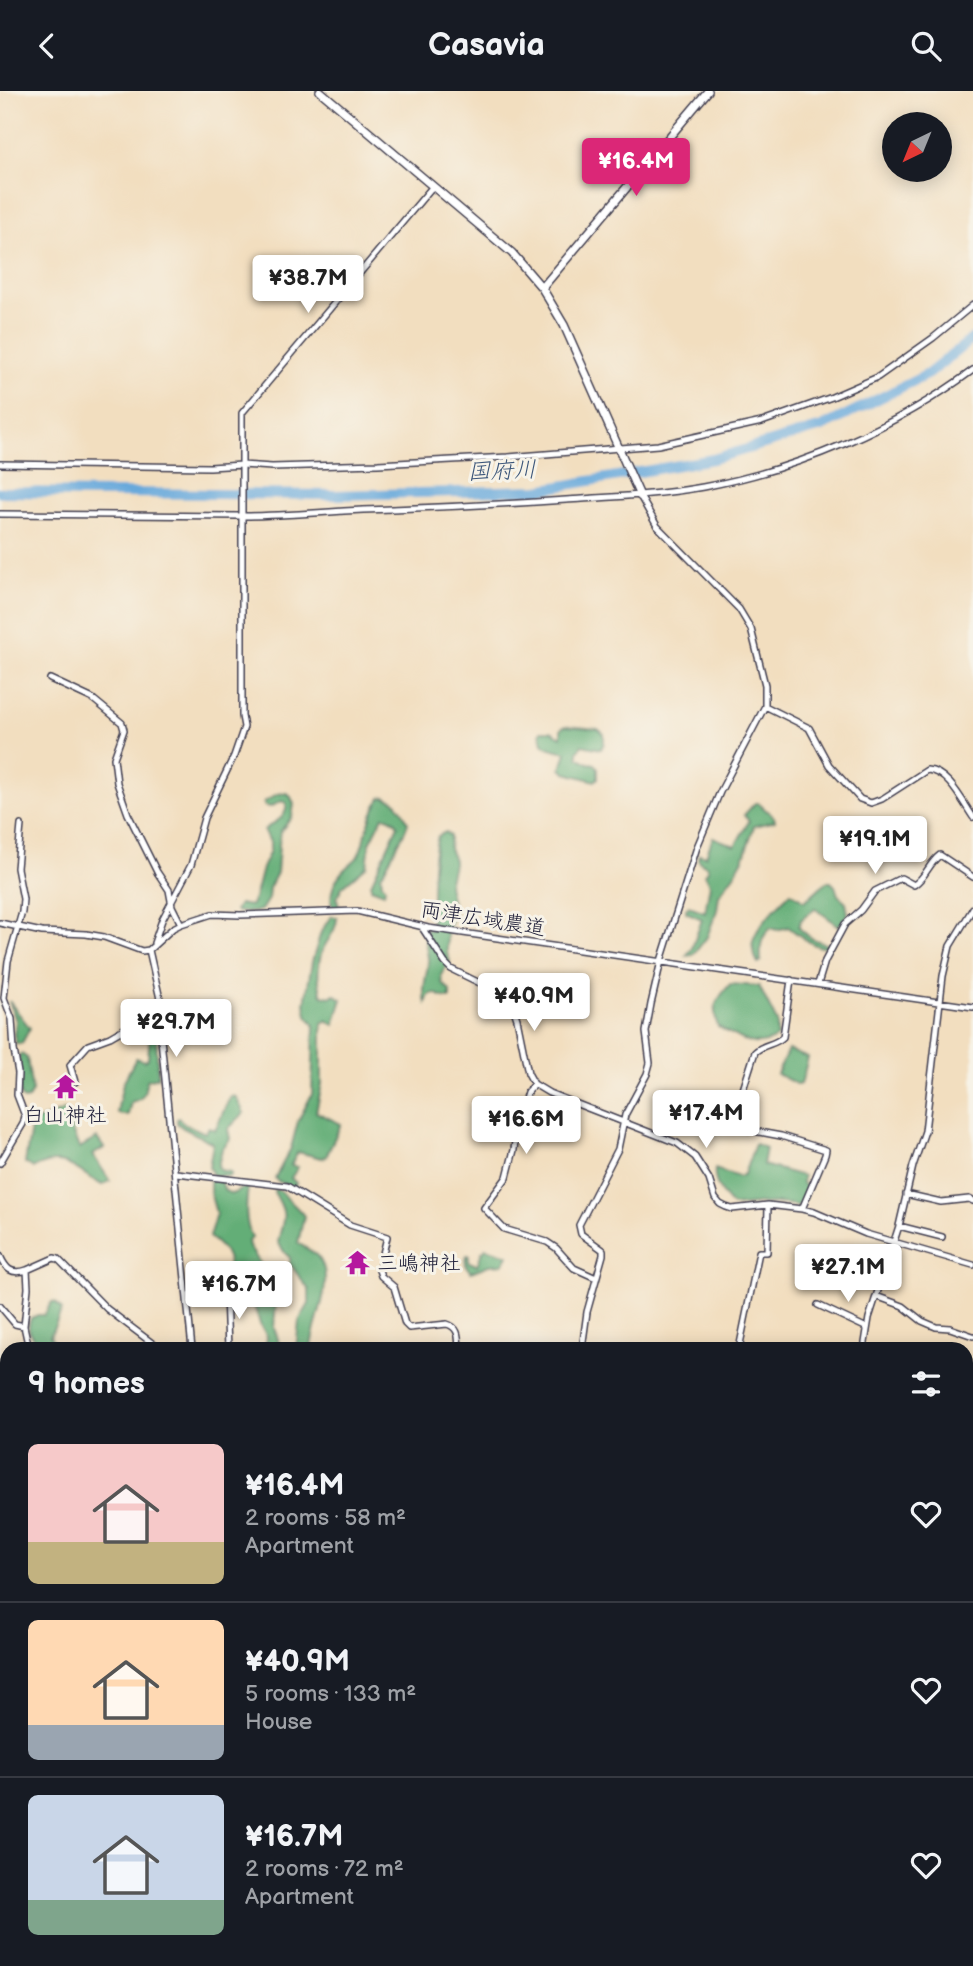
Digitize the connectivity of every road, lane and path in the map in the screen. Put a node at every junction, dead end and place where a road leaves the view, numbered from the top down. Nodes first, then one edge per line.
1 (320, 91) edge
2 (708, 91) edge
3 (433, 186) junction
4 (542, 288) junction
5 (973, 305) edge
6 (973, 370) edge
7 (619, 448) junction
8 (0, 464) edge
9 (242, 465) junction
10 (640, 496) junction
11 (0, 514) edge
12 (241, 516) junction
13 (50, 679) dead end
14 (765, 706) junction
15 (973, 817) edge
16 (21, 825) dead end
17 (973, 877) edge
18 (172, 900) junction
19 (973, 908) edge
20 (0, 923) edge
21 (181, 924) junction
22 (421, 926) junction
23 (19, 928) junction
24 (151, 948) junction
25 (661, 961) junction
26 (791, 980) junction
27 (818, 984) junction
28 (939, 1002) junction
29 (973, 1007) edge
30 (161, 1017) junction
31 (75, 1082) dead end
32 (534, 1084) junction
33 (623, 1122) junction
34 (0, 1163) edge
35 (176, 1173) junction
36 (906, 1194) junction
37 (973, 1201) edge
38 (768, 1205) junction
39 (802, 1209) junction
40 (899, 1226) junction
41 (942, 1237) dead end
42 (894, 1242) junction
43 (0, 1256) edge
44 (973, 1264) edge
45 (27, 1270) junction
46 (596, 1278) junction
47 (226, 1294) dead end
48 (876, 1296) junction
49 (818, 1305) dead end
50 (0, 1306) edge
51 (24, 1326) junction
52 (867, 1328) junction
53 (973, 1336) edge
54 (27, 1342) edge
55 (151, 1342) edge
56 (191, 1342) edge
57 (228, 1342) edge
58 (458, 1342) edge
59 (583, 1342) edge
60 (740, 1342) edge
61 (865, 1342) edge

1 - 3 street
2 - 4 street
3 - 4 street
3 - 9 street
4 - 7 street
5 - 7 street
6 - 10 street
7 - 9 street
7 - 10 street
8 - 9 street
9 - 12 street
10 - 12 street
10 - 14 street
11 - 12 street
12 - 18 street
13 - 18 street
14 - 15 street
14 - 25 street
16 - 23 street
17 - 27 street
18 - 21 street
18 - 24 street
19 - 28 street
20 - 23 street
21 - 22 street, 両津広域農道
21 - 24 street, 両津広域農道
22 - 25 street, 両津広域農道
22 - 32 street
23 - 24 street
23 - 34 street
24 - 30 street
25 - 26 street, 両津広域農道
25 - 33 street
26 - 27 street, 両津広域農道
26 - 39 street
27 - 28 street, 両津広域農道
28 - 29 street, 両津広域農道
28 - 36 street
30 - 31 street
30 - 35 street
32 - 33 street
32 - 46 street
33 - 38 street
33 - 46 street
35 - 56 street
35 - 58 street
36 - 37 street
36 - 40 street
38 - 39 street
38 - 60 street
39 - 42 street
40 - 41 street
40 - 42 street
42 - 44 street
42 - 48 street
43 - 45 street
45 - 51 street
45 - 55 street
46 - 59 street
47 - 57 street
48 - 52 street
48 - 53 street
49 - 52 street
50 - 51 street
51 - 54 street
52 - 61 street

